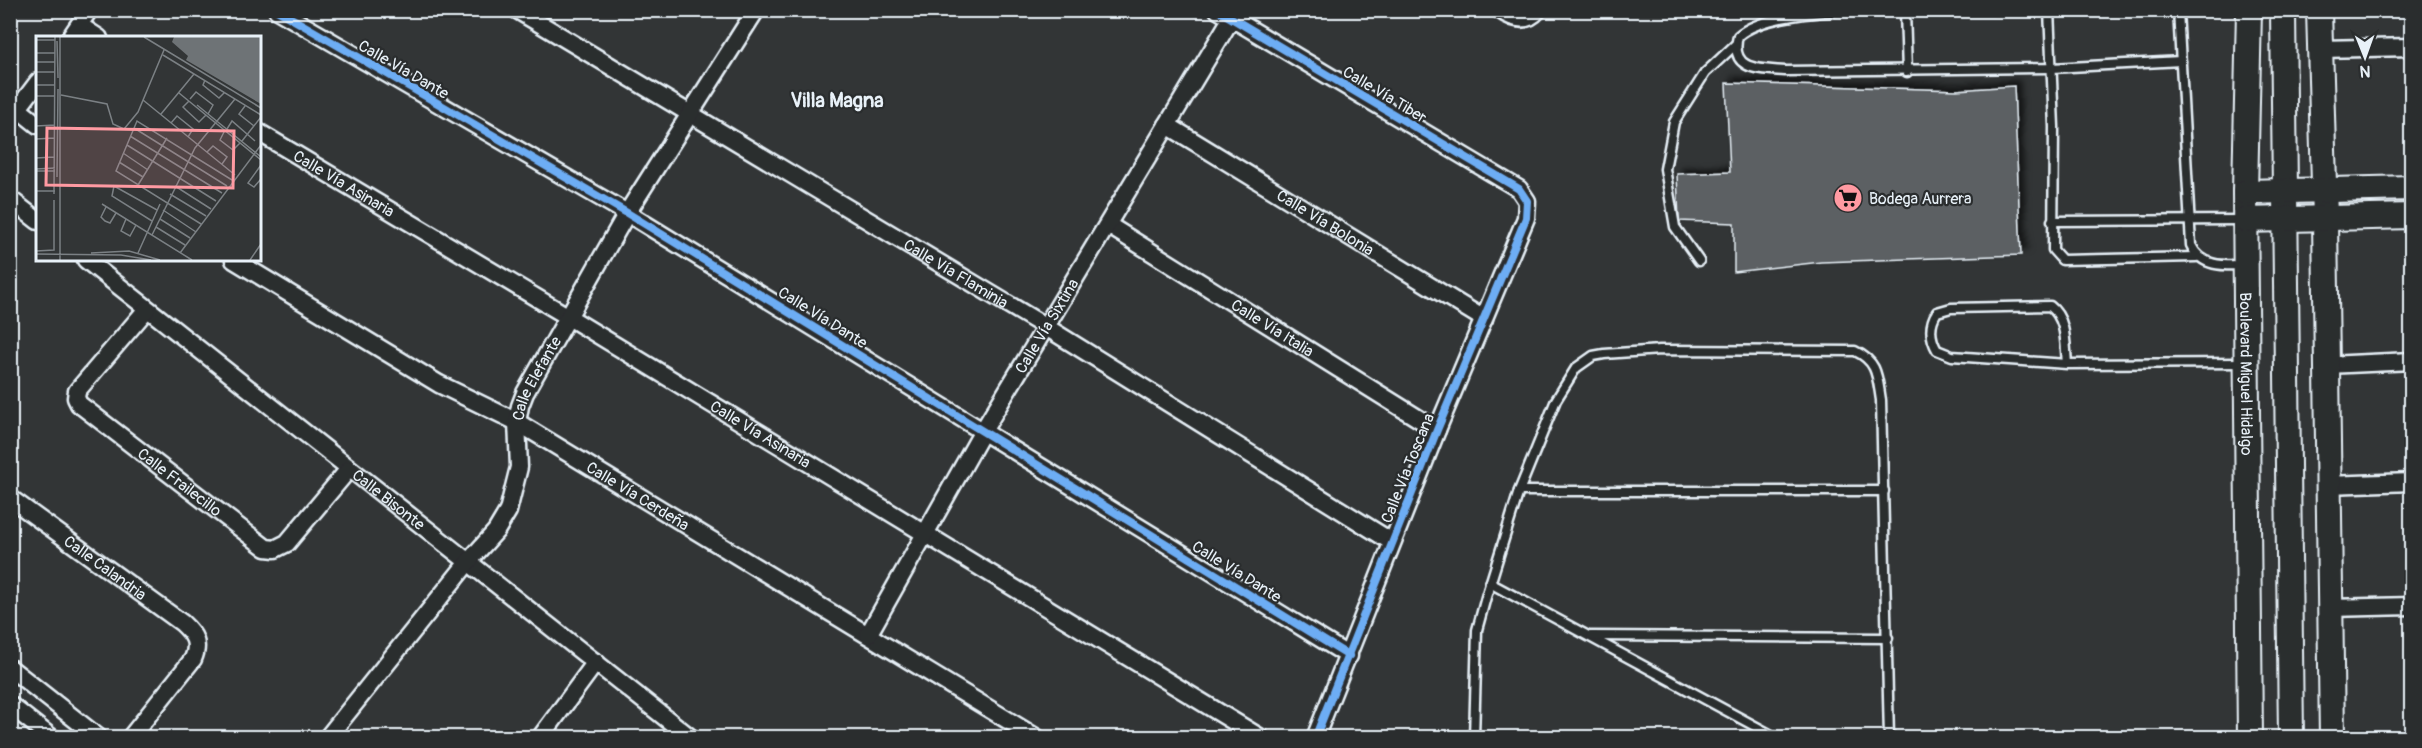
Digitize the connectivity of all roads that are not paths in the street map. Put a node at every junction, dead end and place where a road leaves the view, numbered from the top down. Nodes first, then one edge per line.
1 (89, 10) edge
2 (277, 10) edge
3 (517, 10) edge
4 (1500, 10) edge
5 (1538, 10) edge
6 (1992, 10) edge
7 (2049, 10) edge
8 (2178, 10) edge
9 (2249, 10) edge
10 (2283, 10) edge
11 (2319, 10) edge
12 (754, 11) edge
13 (1905, 11) edge
14 (1225, 15) edge
15 (74, 32) edge
16 (91, 36) edge
17 (1736, 44) junction
18 (2412, 46) edge
19 (2320, 49) junction
20 (2181, 61) junction
21 (2052, 68) junction
22 (1907, 72) junction
23 (36, 85) edge
24 (691, 113) junction
25 (14, 114) edge
26 (36, 124) edge
27 (1167, 125) junction
28 (261, 134) edge
29 (2412, 188) edge
30 (2324, 190) junction
31 (2286, 191) junction
32 (2245, 192) junction
33 (10, 199) edge
34 (1528, 210) joint
35 (627, 213) junction
36 (2412, 216) edge
37 (36, 218) edge
38 (2325, 219) junction
39 (2188, 220) junction
40 (2245, 220) junction
41 (2287, 220) junction
42 (2052, 221) junction
43 (1108, 225) junction
44 (2196, 257) junction
45 (87, 261) edge
46 (236, 261) edge
47 (1699, 261) dead end
48 (2245, 266) junction
49 (147, 309) junction
50 (567, 316) junction
51 (1484, 320) junction
52 (1046, 327) junction
53 (2412, 361) edge
54 (2246, 363) junction
55 (2067, 364) junction
56 (2327, 365) junction
57 (517, 422) junction
58 (1437, 430) junction
59 (983, 431) junction
60 (349, 469) junction
61 (2412, 482) edge
62 (2327, 484) junction
63 (1519, 491) junction
64 (1884, 491) junction
65 (10, 498) edge
66 (927, 533) junction
67 (1392, 542) junction
68 (469, 561) junction
69 (1490, 583) junction
70 (2412, 606) edge
71 (2329, 608) junction
72 (868, 635) junction
73 (1588, 636) junction
74 (1888, 638) junction
75 (1349, 656) junction
76 (596, 662) junction
77 (10, 668) edge
78 (10, 705) edge
79 (52, 738) edge
80 (99, 738) edge
81 (130, 738) edge
82 (327, 738) edge
83 (540, 738) edge
84 (691, 738) edge
85 (1037, 738) edge
86 (1260, 738) edge
87 (1315, 738) edge
88 (1474, 738) edge
89 (1777, 738) edge
90 (1889, 738) edge
91 (2250, 738) edge
92 (2291, 738) edge
93 (2332, 738) edge

1 - 15 street
2 - 35 street, Calle Vía Dante
3 - 24 street, Calle Vía Flaminia
4 - 5 street
6 - 13 lane
7 - 21 lane
8 - 20 lane
9 - 32 main road, Boulevard Miguel Hidalgo
10 - 31 main road
11 - 19 main road
12 - 24 street, Calle Elefante
13 - 17 lane
13 - 22 lane
14 - 27 street, Calle Vía Sixtina
14 - 34 street, Calle Vía Tiber
15 - 16 street
17 - 22 lane
17 - 47 lane
18 - 19 street
19 - 30 main road
20 - 21 lane
20 - 39 lane
21 - 22 lane
21 - 42 lane
23 - 25 street
24 - 35 street, Calle Elefante
24 - 52 street, Calle Vía Flaminia
25 - 26 street
27 - 43 street, Calle Vía Sixtina
27 - 51 street, Calle Vía Bolonia
28 - 50 street, Calle Vía Asinaria
29 - 30 main road
30 - 31 main road
30 - 38 main road
31 - 32 main road
31 - 41 main road
32 - 40 main road, Boulevard Miguel Hidalgo
33 - 37 street
34 - 51 street, Calle Vía Toscana
35 - 50 street, Calle Elefante
35 - 59 street, Calle Vía Dante
36 - 38 main road
38 - 41 main road
38 - 56 main road
39 - 40 lane
39 - 42 lane
39 - 44 lane
40 - 41 main road
40 - 48 main road, Boulevard Miguel Hidalgo
41 - 92 main road
42 - 44 lane
43 - 52 street, Calle Vía Sixtina
43 - 58 street, Calle Vía Italia
44 - 48 lane
45 - 49 street, Calle Bisonte
46 - 57 street, Calle Vía Cerdeña
48 - 54 main road, Boulevard Miguel Hidalgo
49 - 60 street, Calle Bisonte
49 - 60 street, Calle Frailecillo
50 - 57 street, Calle Elefante
50 - 66 street, Calle Vía Asinaria
51 - 58 street, Calle Vía Toscana
52 - 59 street, Calle Vía Sixtina
52 - 67 street, Calle Vía Flaminia
53 - 56 street
54 - 55 lane
54 - 91 main road, Boulevard Miguel Hidalgo
55 - 55 lane
56 - 62 main road
57 - 68 street, Calle Elefante
57 - 72 street, Calle Vía Cerdeña
58 - 67 street, Calle Vía Toscana
59 - 66 street, Calle Vía Sixtina
59 - 75 street, Calle Vía Dante
60 - 68 street, Calle Bisonte
61 - 62 street
62 - 71 main road
63 - 64 lane
63 - 64 lane
63 - 69 lane
64 - 74 lane
65 - 81 street, Calle Calandria
66 - 72 street, Calle Vía Sixtina
66 - 86 street, Calle Vía Asinaria
67 - 75 street, Calle Vía Toscana
68 - 76 street, Calle Bisonte
68 - 82 street, Calle Elefante
69 - 73 lane
69 - 88 lane
70 - 71 street
71 - 93 main road
72 - 85 street, Calle Vía Cerdeña
73 - 74 lane
73 - 89 lane
74 - 90 lane
75 - 87 street, Calle Vía Toscana
76 - 83 street
76 - 84 street, Calle Bisonte
77 - 80 street
78 - 79 street

